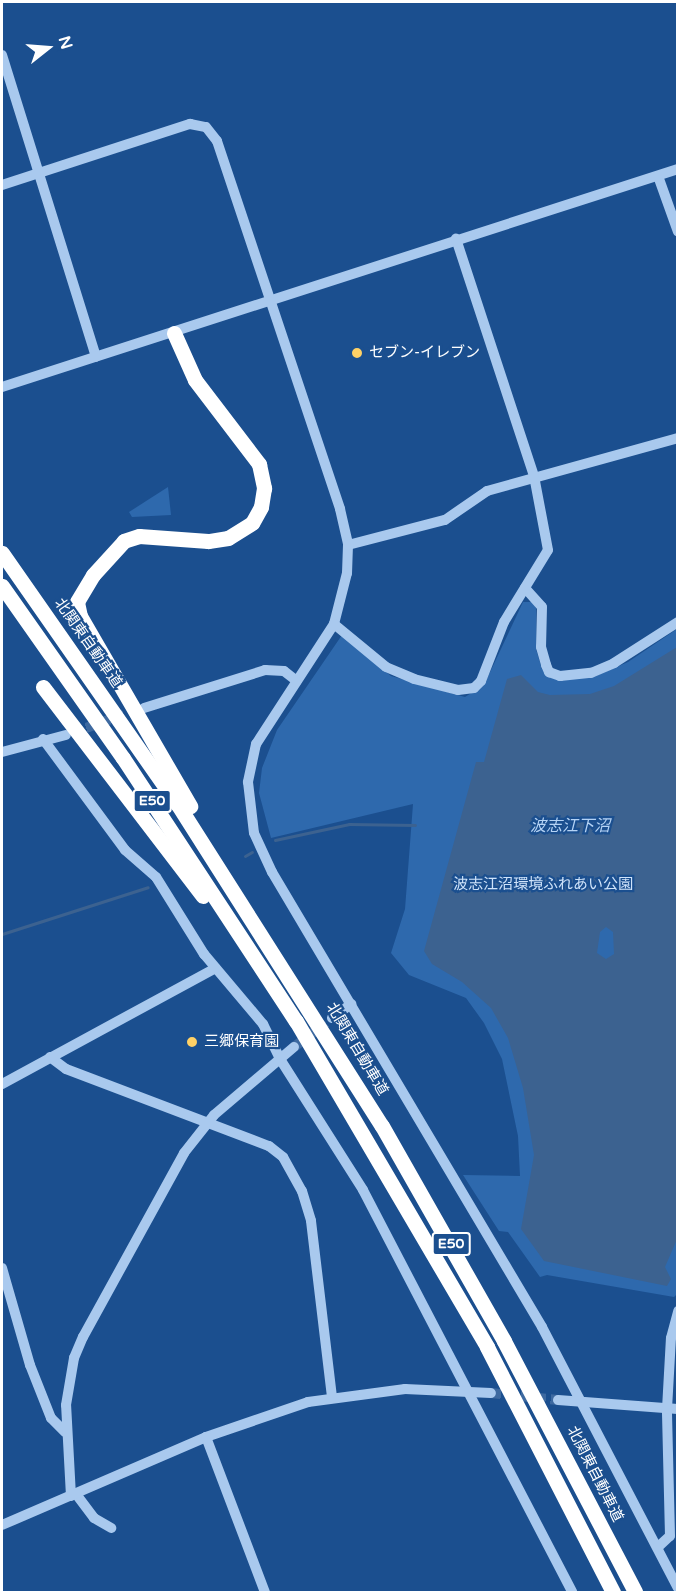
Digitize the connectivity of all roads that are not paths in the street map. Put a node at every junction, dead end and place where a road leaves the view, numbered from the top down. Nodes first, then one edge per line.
1 (2, 56) edge
2 (678, 169) edge
3 (40, 173) junction
4 (658, 176) junction
5 (2, 185) edge
6 (678, 232) edge
7 (456, 239) junction
8 (269, 300) junction
9 (174, 333) junction
10 (96, 357) junction
11 (2, 387) edge
12 (678, 438) edge
13 (534, 476) junction
14 (129, 529) dead end
15 (348, 545) junction
16 (2, 553) edge
17 (2, 586) edge
18 (525, 588) junction
19 (678, 622) edge
20 (334, 624) junction
21 (297, 681) junction
22 (43, 687) dead end
23 (144, 708) tunnel mouth
24 (66, 735) tunnel mouth
25 (44, 740) junction
26 (2, 752) edge
27 (246, 907) junction
28 (216, 968) junction
29 (351, 1004) junction
30 (332, 1018) tunnel mouth
31 (296, 1021) junction
32 (294, 1047) tunnel mouth
33 (50, 1057) junction
34 (280, 1059) junction
35 (2, 1084) edge
36 (207, 1123) junction
37 (2, 1268) edge
38 (678, 1311) edge
39 (469, 1391) junction
40 (491, 1393) tunnel mouth
41 (332, 1397) junction
42 (558, 1400) tunnel mouth
43 (583, 1402) junction
44 (673, 1409) edge
45 (65, 1432) junction
46 (206, 1437) junction
47 (73, 1495) junction
48 (2, 1525) edge
49 (111, 1528) dead end
50 (658, 1547) junction
51 (678, 1588) edge
52 (265, 1593) edge
53 (572, 1593) edge
54 (613, 1593) edge
55 (635, 1593) edge

1 - 3 street
2 - 4 street
3 - 5 street
3 - 8 street
3 - 10 street
4 - 6 street
4 - 7 street
7 - 8 street
7 - 13 street
8 - 9 street
8 - 15 street
9 - 10 street
9 - 14 highway
9 - 27 highway
10 - 11 street
12 - 13 street
13 - 15 street
13 - 18 street
15 - 20 street
16 - 27 highway, 北関東自動車道 / E50
17 - 31 highway, E50
18 - 19 street
18 - 20 street
20 - 21 street
21 - 23 street
21 - 29 street
22 - 31 highway
24 - 25 street
25 - 26 street
25 - 28 street
27 - 55 highway, 北関東自動車道 / E50
28 - 33 street
28 - 34 street
29 - 30 street
29 - 43 street
31 - 54 highway, E50
32 - 34 street
33 - 35 street
33 - 36 street
34 - 36 street
34 - 39 street
36 - 41 street
36 - 45 street
37 - 45 street
38 - 44 street
39 - 40 street
39 - 41 street
39 - 53 street
41 - 46 street
42 - 43 street
43 - 44 street
43 - 50 street
44 - 50 street
45 - 47 street
46 - 47 street
46 - 52 street
47 - 48 street
47 - 49 street
50 - 51 street

